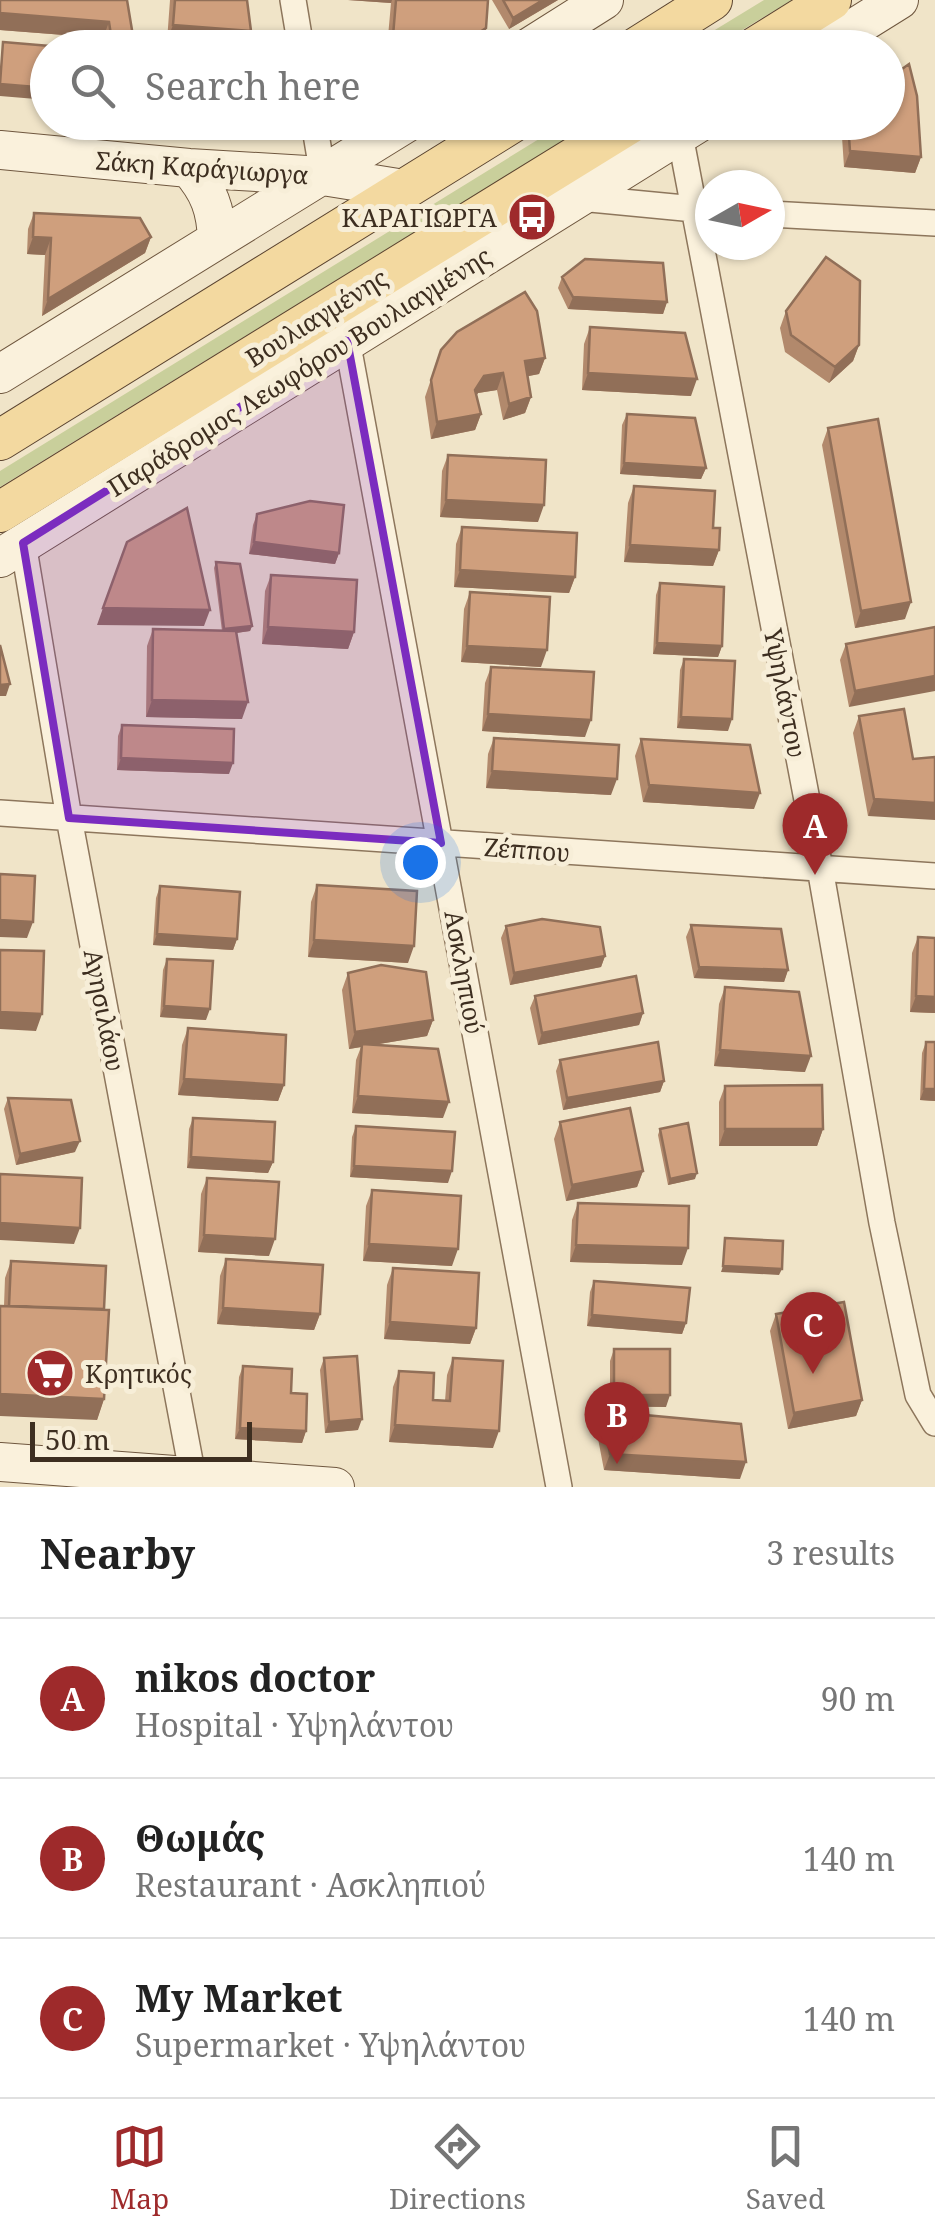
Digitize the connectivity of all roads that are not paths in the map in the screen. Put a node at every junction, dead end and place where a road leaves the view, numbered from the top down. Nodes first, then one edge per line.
1 (293, 0) edge
2 (604, 0) edge
3 (712, 0) edge
4 (831, 0) edge
5 (899, 0) edge
6 (298, 30) edge
7 (556, 30) edge
8 (664, 30) edge
9 (783, 30) edge
10 (851, 30) edge
11 (317, 140) edge
12 (379, 140) edge
13 (484, 140) edge
14 (605, 140) edge
15 (672, 140) edge
16 (691, 140) edge
17 (0, 150) edge
18 (189, 168) junction
19 (696, 170) edge
20 (322, 176) junction
21 (404, 189) junction
22 (580, 198) junction
23 (695, 209) edge
24 (785, 215) edge
25 (935, 223) edge
26 (217, 240) junction
27 (710, 260) edge
28 (347, 340) junction
29 (0, 374) edge
30 (0, 440) edge
31 (8, 537) edge
32 (0, 813) edge
33 (70, 818) junction
34 (441, 843) junction
35 (820, 868) junction
36 (935, 876) edge
37 (935, 1423) edge
38 (0, 1462) edge
39 (193, 1477) junction
40 (335, 1487) edge
41 (560, 1487) edge

1 - 6 street
2 - 7 street
3 - 8 main road
4 - 9 main road
5 - 10 street
11 - 20 street
12 - 20 street
13 - 21 main road
14 - 31 main road, Βουλιαγμένης
15 - 22 street, Παράδρομος Λεωφόρου Βουλιαγμένης
16 - 19 street, Υψηλάντου
17 - 18 street, Σάκη Καράγιωργα
18 - 20 street, Σάκη Καράγιωργα
18 - 26 street
20 - 21 street, Σάκη Καράγιωργα
20 - 26 street
21 - 30 main road
22 - 23 street
22 - 28 street, Παράδρομος Λεωφόρου Βουλιαγμένης
24 - 25 street
26 - 29 street
27 - 35 street, Υψηλάντου
28 - 31 street, Παράδρομος Λεωφόρου Βουλιαγμένης
28 - 34 street, Ασκληπιού
31 - 33 street, Αγησιλάου
32 - 33 street, Ζέππου
33 - 34 street, Ζέππου
33 - 39 street, Αγησιλάου
34 - 35 street, Ζέππου
34 - 41 street, Ασκληπιού
35 - 36 street, Ζέππου
35 - 37 street, Υψηλάντου
38 - 39 street
39 - 40 street

